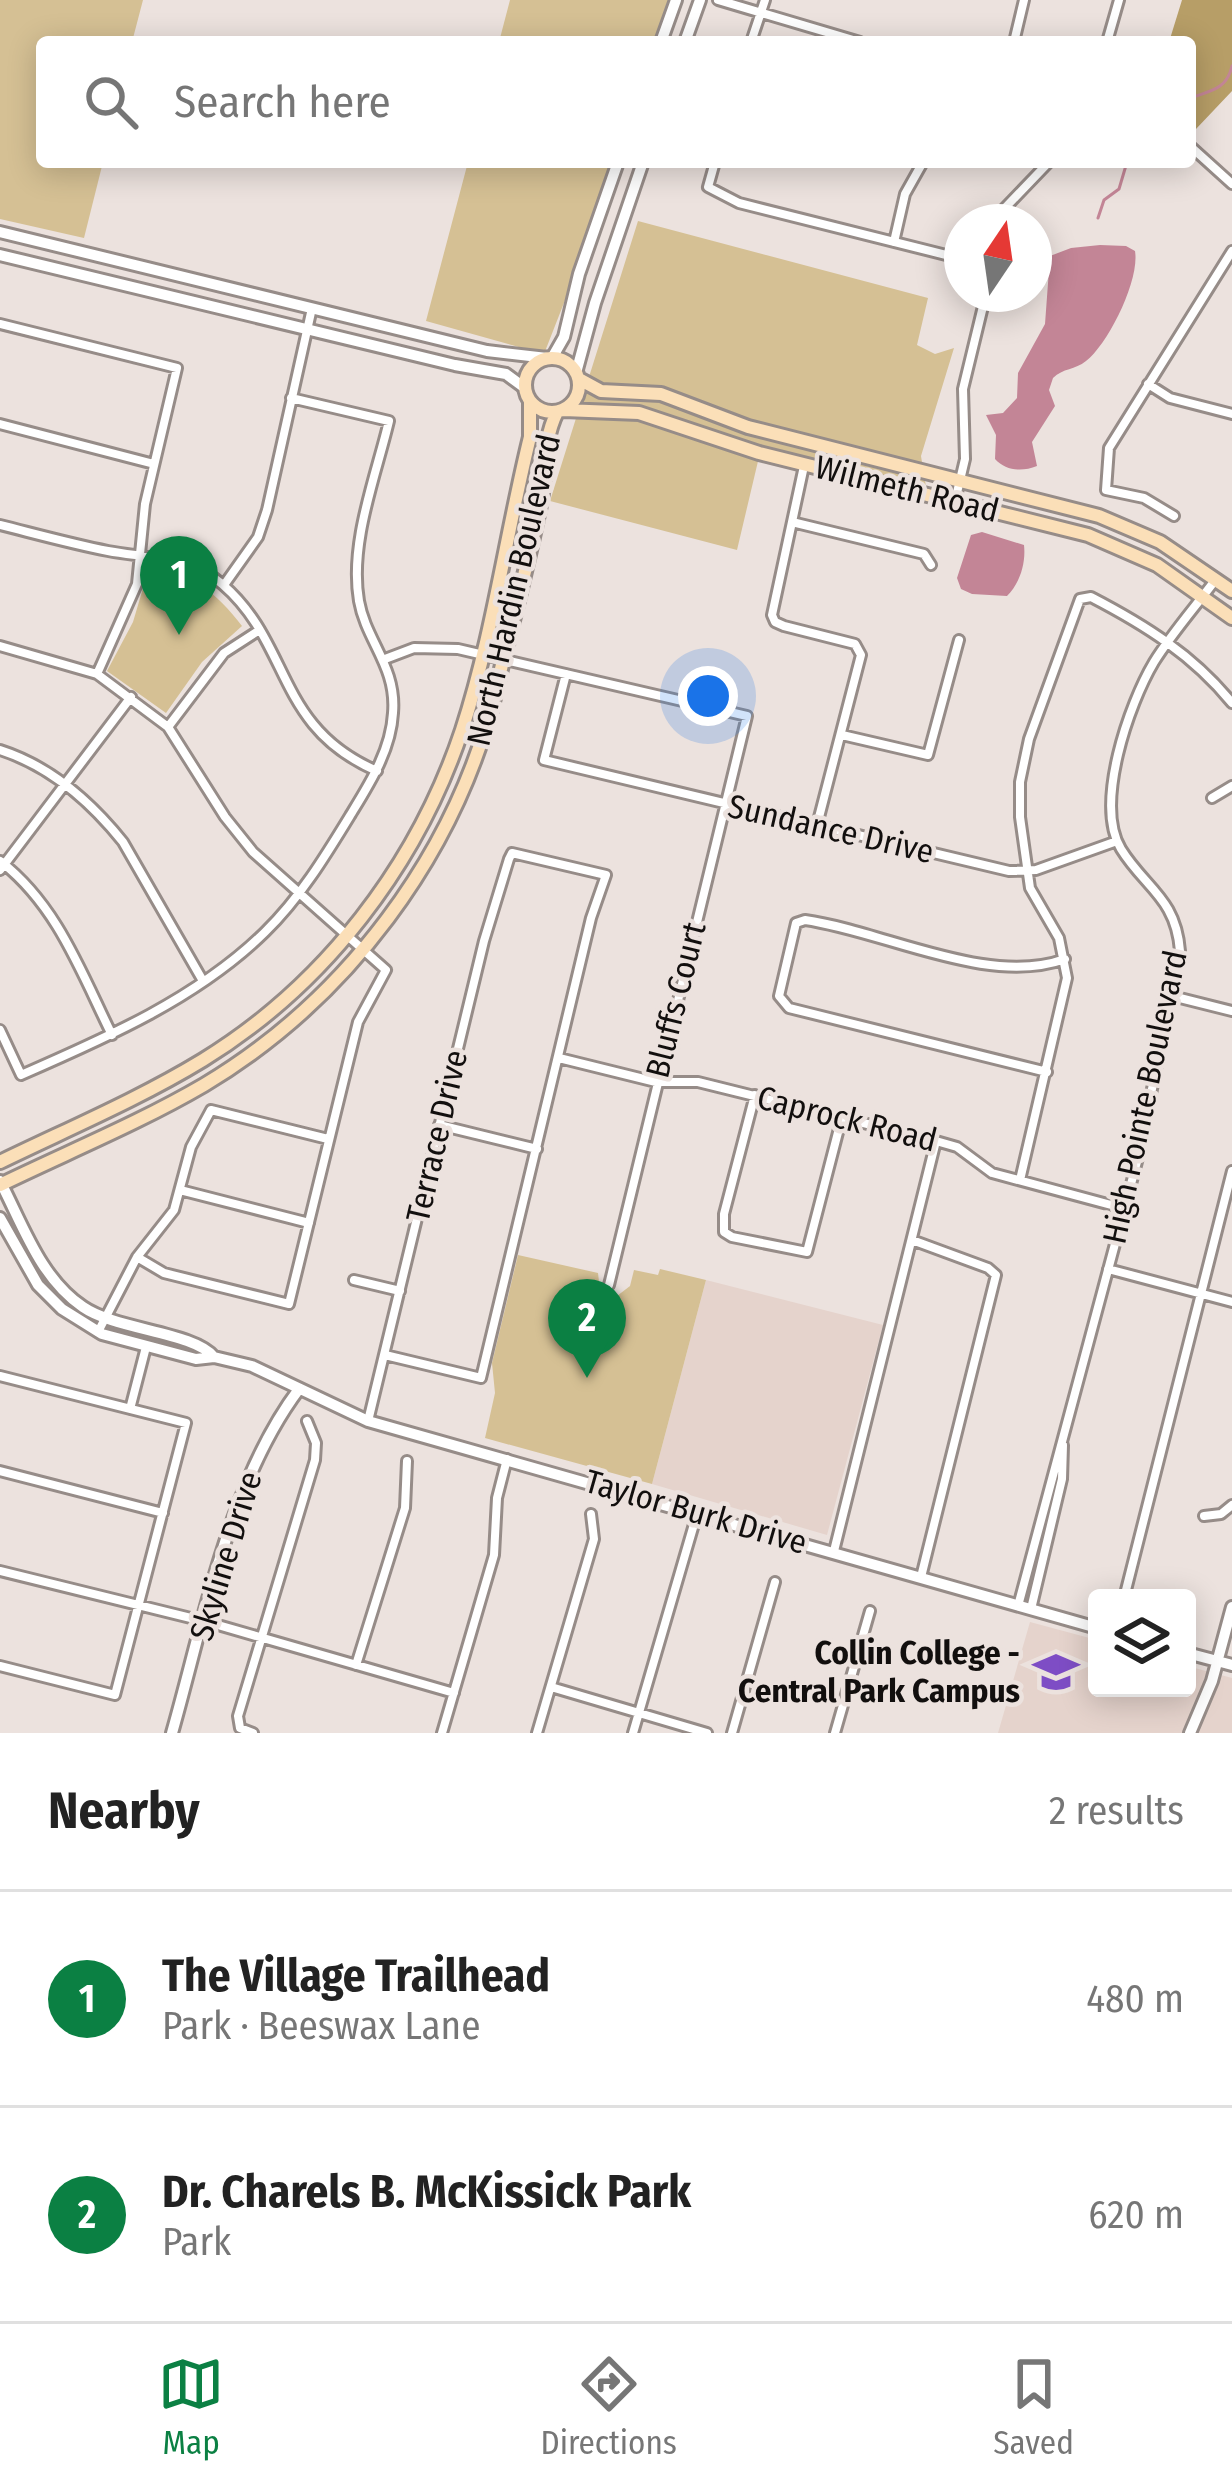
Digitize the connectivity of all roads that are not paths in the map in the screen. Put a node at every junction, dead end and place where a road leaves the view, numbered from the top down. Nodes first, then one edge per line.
1 (676, 0) edge
2 (700, 0) edge
3 (718, 0) edge
4 (765, 0) edge
5 (1024, 0) edge
6 (1119, 0) edge
7 (760, 16) junction
8 (663, 36) edge
9 (688, 36) edge
10 (753, 36) edge
11 (837, 36) edge
12 (1015, 36) edge
13 (1109, 36) edge
14 (1196, 151) edge
15 (616, 168) edge
16 (642, 168) edge
17 (713, 168) edge
18 (920, 168) edge
19 (1043, 168) edge
20 (1232, 184) edge
21 (1010, 204) edge
22 (0, 232) edge
23 (894, 242) junction
24 (1232, 251) edge
25 (944, 254) edge
26 (0, 255) edge
27 (312, 308) junction
28 (982, 312) edge
29 (0, 324) edge
30 (307, 329) junction
31 (550, 358) junction
32 (578, 376) junction
33 (1148, 384) junction
34 (528, 394) junction
35 (291, 398) junction
36 (561, 411) junction
37 (1232, 414) edge
38 (0, 424) edge
39 (154, 464) junction
40 (805, 464) junction
41 (961, 480) junction
42 (955, 502) junction
43 (1174, 516) dead end
44 (792, 521) junction
45 (510, 524) junction
46 (0, 525) edge
47 (534, 530) junction
48 (141, 556) junction
49 (931, 565) dead end
50 (1217, 579) junction
51 (224, 585) junction
52 (1232, 591) edge
53 (1204, 596) junction
54 (1232, 618) edge
55 (258, 631) junction
56 (959, 640) dead end
57 (1168, 642) junction
58 (0, 646) edge
59 (481, 654) junction
60 (385, 658) junction
61 (503, 659) junction
62 (97, 674) junction
63 (566, 674) junction
64 (131, 697) junction
65 (1232, 704) edge
66 (168, 727) junction
67 (842, 735) junction
68 (0, 750) edge
69 (377, 771) junction
70 (66, 786) junction
71 (1232, 786) edge
72 (1212, 798) dead end
73 (724, 803) junction
74 (817, 825) junction
75 (1117, 841) junction
76 (2, 865) edge
77 (1027, 871) junction
78 (298, 893) junction
79 (348, 934) junction
80 (363, 949) junction
81 (1065, 958) junction
82 (203, 981) junction
83 (1172, 996) junction
84 (1232, 1011) edge
85 (0, 1030) edge
86 (112, 1035) junction
87 (560, 1058) junction
88 (1047, 1072) junction
89 (656, 1082) junction
90 (754, 1095) junction
91 (842, 1117) junction
92 (440, 1125) junction
93 (328, 1139) junction
94 (936, 1141) junction
95 (537, 1149) junction
96 (0, 1162) edge
97 (1232, 1171) edge
98 (1020, 1180) junction
99 (0, 1183) edge
100 (180, 1190) junction
101 (1126, 1209) junction
102 (0, 1218) edge
103 (309, 1223) junction
104 (912, 1240) junction
105 (137, 1257) junction
106 (1108, 1269) junction
107 (354, 1280) dead end
108 (609, 1285) dead end
109 (400, 1291) junction
110 (1201, 1294) junction
111 (1232, 1302) edge
112 (104, 1318) junction
113 (98, 1332) junction
114 (146, 1347) junction
115 (385, 1354) junction
116 (214, 1357) junction
117 (0, 1376) edge
118 (299, 1389) junction
119 (130, 1409) junction
120 (368, 1420) junction
121 (307, 1421) dead end
122 (507, 1460) junction
123 (406, 1461) dead end
124 (0, 1471) edge
125 (1232, 1505) edge
126 (698, 1512) junction
127 (163, 1513) junction
128 (592, 1514) dead end
129 (1204, 1516) dead end
130 (834, 1551) junction
131 (0, 1571) edge
132 (921, 1577) junction
133 (776, 1582) dead end
134 (1126, 1589) edge
135 (138, 1607) junction
136 (1024, 1607) junction
137 (1232, 1607) edge
138 (870, 1611) dead end
139 (204, 1622) junction
140 (1088, 1625) edge
141 (261, 1638) junction
142 (1196, 1655) edge
143 (1218, 1661) junction
144 (356, 1665) junction
145 (0, 1666) edge
146 (1232, 1666) edge
147 (551, 1687) junction
148 (454, 1693) junction
149 (639, 1713) junction
150 (172, 1733) edge
151 (253, 1733) edge
152 (442, 1733) edge
153 (537, 1733) edge
154 (633, 1733) edge
155 (707, 1733) edge
156 (732, 1733) edge
157 (835, 1733) edge
158 (1190, 1733) edge

1 - 8 street
2 - 9 street
3 - 7 street
4 - 7 street
5 - 12 street
6 - 13 street
7 - 10 street
7 - 11 street
14 - 20 street
15 - 31 street
16 - 32 street
17 - 23 street
18 - 23 street
19 - 21 street
22 - 27 street
23 - 25 street
24 - 33 street
26 - 30 street
27 - 30 street
27 - 31 street
28 - 41 street
29 - 39 street
30 - 34 street
30 - 35 street
31 - 32 main road
31 - 34 main road
32 - 36 main road
32 - 41 main road, Wilmeth Road
33 - 37 street
33 - 43 street
34 - 36 main road
34 - 45 main road, North Hardin Boulevard
35 - 51 street
35 - 60 street
36 - 40 main road, Wilmeth Road
36 - 47 main road, North Hardin Boulevard
38 - 39 street
39 - 48 street
40 - 42 main road, Wilmeth Road
40 - 44 street
41 - 42 street
41 - 50 main road, Wilmeth Road
42 - 53 main road, Wilmeth Road
44 - 49 street
44 - 67 street
45 - 47 main road
45 - 59 main road, North Hardin Boulevard
46 - 48 street
47 - 61 main road, North Hardin Boulevard
48 - 51 street
48 - 62 street
50 - 52 main road, Wilmeth Road
50 - 53 street
51 - 55 street
53 - 54 main road, Wilmeth Road
53 - 57 street
55 - 66 street
55 - 69 street
56 - 67 street
57 - 65 street
57 - 75 street
57 - 77 street
58 - 62 street
59 - 60 street
59 - 61 street
59 - 79 main road, North Hardin Boulevard
60 - 69 street
61 - 63 street
61 - 80 main road, North Hardin Boulevard
62 - 64 street
63 - 73 street, Sundance Drive
63 - 73 street, Bluffs Court
64 - 66 street
64 - 70 street
66 - 78 street
67 - 74 street
68 - 70 street
69 - 78 street
70 - 76 street
70 - 82 street
71 - 72 street
73 - 74 street, Sundance Drive
73 - 89 street, Bluffs Court
74 - 77 street, Sundance Drive
75 - 77 street, Sundance Drive
75 - 83 street, High Pointe Boulevard
76 - 86 street
77 - 81 street
78 - 79 street
78 - 82 street
79 - 80 street
79 - 96 main road, North Hardin Boulevard
80 - 93 street
80 - 99 main road, North Hardin Boulevard
81 - 88 street
81 - 88 street
82 - 86 street
83 - 84 street
83 - 101 street, High Pointe Boulevard
85 - 86 street
87 - 89 street, Caprock Road
87 - 92 street, Terrace Drive
87 - 95 street
88 - 98 street
89 - 90 street, Caprock Road
89 - 108 street, Bluffs Court
90 - 91 street, Caprock Road
90 - 91 street
91 - 94 street, Caprock Road
92 - 95 street
92 - 109 street, Terrace Drive
93 - 100 street
93 - 103 street
94 - 98 street, Caprock Road
94 - 104 street
95 - 115 street
97 - 110 street
98 - 101 street, Caprock Road
99 - 112 street
100 - 103 street
100 - 105 street
101 - 106 street, High Pointe Boulevard
102 - 113 street
103 - 105 street
104 - 130 street
104 - 132 street
105 - 112 street
106 - 110 street
106 - 136 street, High Pointe Boulevard
107 - 109 street
109 - 115 street, Terrace Drive
110 - 111 street
110 - 134 street
112 - 113 street
112 - 116 street
113 - 114 street
114 - 116 street
114 - 119 street
115 - 120 street, Terrace Drive
116 - 118 street, Taylor Burk Drive
117 - 119 street
118 - 120 street, Taylor Burk Drive
118 - 139 street, Skyline Drive
119 - 127 street
120 - 122 street, Taylor Burk Drive
121 - 141 street
122 - 126 street, Taylor Burk Drive
122 - 148 street
123 - 144 street
124 - 127 street
125 - 129 street
126 - 130 street, Taylor Burk Drive
126 - 149 street
127 - 135 street
128 - 147 street
130 - 132 street, Taylor Burk Drive
131 - 135 street
132 - 136 street, Taylor Burk Drive
133 - 156 street
135 - 139 street
135 - 145 street
136 - 140 street, Taylor Burk Drive
137 - 143 street
138 - 157 street
139 - 141 street
139 - 150 street, Skyline Drive
141 - 144 street
141 - 151 street
142 - 143 street
143 - 146 street
143 - 158 street
144 - 148 street
147 - 149 street
147 - 153 street
148 - 152 street
149 - 154 street
149 - 155 street

